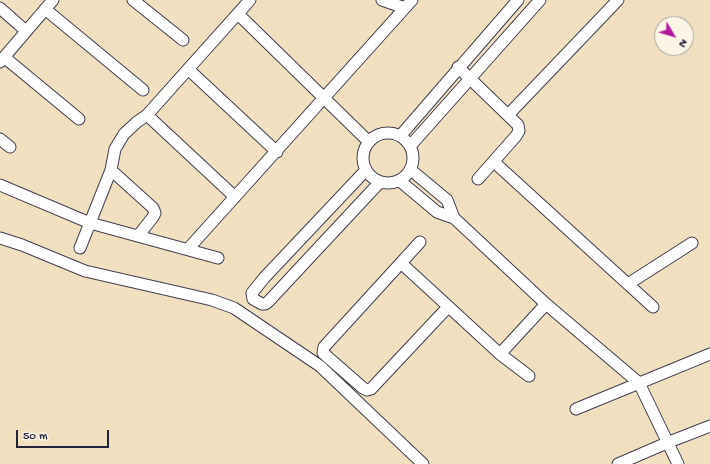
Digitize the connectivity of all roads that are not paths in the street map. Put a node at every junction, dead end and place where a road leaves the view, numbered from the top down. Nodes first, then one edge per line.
1 (53, 0) edge
2 (133, 0) edge
3 (250, 0) edge
4 (382, 0) edge
5 (518, 0) edge
6 (540, 0) edge
7 (618, 0) edge
8 (409, 4) edge
9 (0, 8) edge
10 (45, 9) junction
11 (238, 14) junction
12 (26, 31) junction
13 (183, 40) dead end
14 (2, 59) edge
15 (458, 67) junction
16 (188, 69) junction
17 (471, 78) junction
18 (143, 90) dead end
19 (324, 99) junction
20 (147, 115) junction
21 (508, 115) junction
22 (79, 119) dead end
23 (401, 135) junction
24 (0, 139) edge
25 (368, 141) junction
26 (411, 144) junction
27 (10, 147) dead end
28 (277, 152) junction
29 (494, 162) junction
30 (111, 170) junction
31 (366, 170) junction
32 (411, 170) junction
33 (478, 180) dead end
34 (400, 181) junction
35 (380, 182) junction
36 (0, 185) edge
37 (235, 197) junction
38 (454, 218) junction
39 (90, 223) junction
40 (138, 236) junction
41 (0, 238) edge
42 (420, 242) dead end
43 (692, 243) dead end
44 (80, 248) dead end
45 (188, 249) junction
46 (218, 258) dead end
47 (401, 264) junction
48 (628, 284) junction
49 (546, 304) junction
50 (448, 307) junction
51 (653, 307) dead end
52 (500, 354) junction
53 (710, 354) edge
54 (529, 376) dead end
55 (639, 383) junction
56 (576, 409) dead end
57 (710, 426) edge
58 (668, 442) junction
59 (423, 464) edge
60 (618, 464) edge
61 (678, 464) edge

1 - 10 street
2 - 13 street
3 - 11 street
4 - 8 street
5 - 15 street
6 - 17 street
7 - 21 street
8 - 19 street
9 - 12 street
10 - 12 street
10 - 18 street
11 - 16 street
11 - 19 street
12 - 14 street
14 - 22 street
15 - 17 street
15 - 23 street
16 - 20 street
16 - 28 street
17 - 21 street
17 - 26 street
19 - 25 street
19 - 28 street
20 - 30 street
20 - 37 street
21 - 29 street
23 - 25 street
23 - 26 street
24 - 27 street
25 - 31 street
26 - 32 street
28 - 37 street
29 - 33 street
29 - 48 street
30 - 39 street
30 - 40 street
31 - 35 street
31 - 35 street
32 - 34 street
32 - 38 street
34 - 35 street
34 - 38 street
36 - 39 street
37 - 45 street
38 - 49 street
39 - 40 street
39 - 44 street
40 - 45 street
41 - 59 street
42 - 47 street
43 - 48 street
45 - 46 street
47 - 50 street
47 - 50 street
48 - 51 street
49 - 52 street
49 - 55 street
50 - 52 street
52 - 54 street
53 - 55 street
55 - 56 street
55 - 58 street
57 - 58 street
58 - 60 street
58 - 61 street

